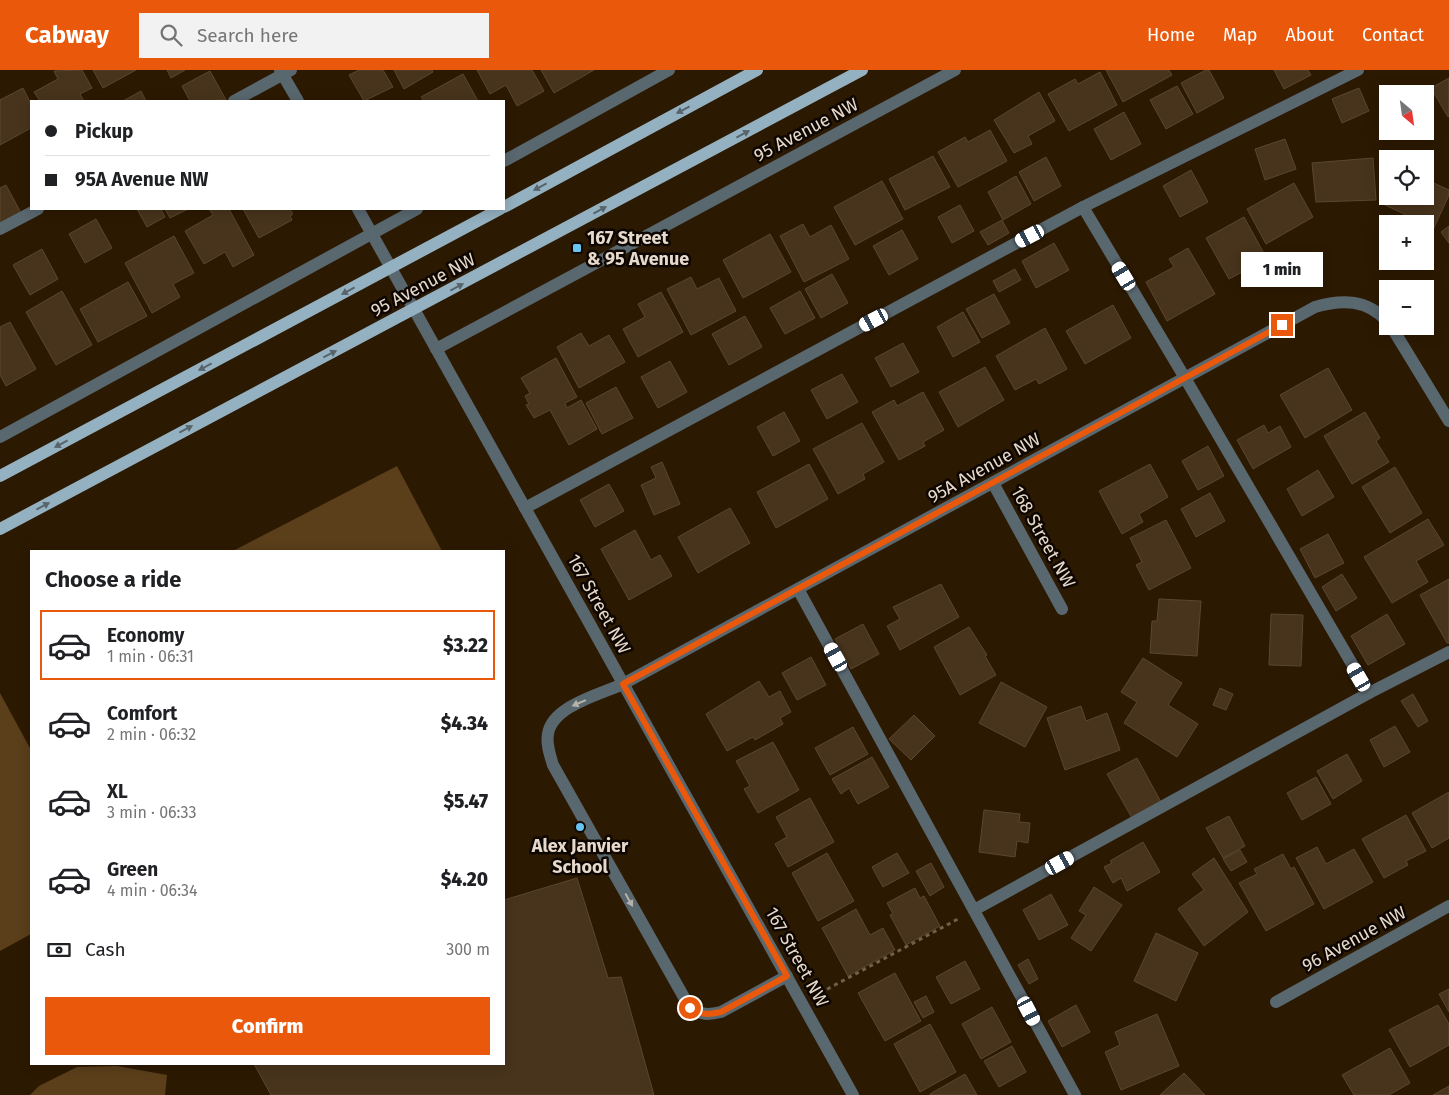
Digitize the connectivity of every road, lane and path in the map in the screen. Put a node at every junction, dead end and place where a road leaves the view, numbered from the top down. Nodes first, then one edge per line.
1 (669, 70) edge
2 (757, 70) edge
3 (862, 70) edge
4 (955, 70) edge
5 (1358, 70) edge
6 (285, 71) edge
7 (236, 100) edge
8 (298, 100) edge
9 (505, 160) edge
10 (505, 206) edge
11 (1083, 207) junction
12 (36, 210) edge
13 (359, 210) edge
14 (415, 210) edge
15 (498, 210) edge
16 (0, 229) edge
17 (372, 233) junction
18 (391, 268) junction
19 (414, 310) junction
20 (1379, 312) edge
21 (1397, 335) edge
22 (436, 349) junction
23 (1185, 378) junction
24 (1449, 421) edge
25 (0, 437) edge
26 (0, 476) edge
27 (993, 483) junction
28 (525, 508) junction
29 (0, 529) edge
30 (798, 589) junction
31 (1062, 609) dead end
32 (1449, 652) edge
33 (623, 684) junction
34 (1369, 693) junction
35 (1449, 906) edge
36 (974, 910) junction
37 (787, 976) junction
38 (820, 993) dead end
39 (1276, 1002) dead end
40 (853, 1095) edge
41 (1075, 1095) edge

1 - 9 street
2 -> 10 main road
19 -> 3 main road, 95 Avenue NW
4 - 22 street, 95 Avenue NW
5 - 11 street
6 - 7 street
6 - 8 street
11 - 23 street
11 - 28 street
12 - 16 street
13 - 17 street, 167 Street NW
14 - 17 street
15 - 18 main road, 95 Avenue NW
17 - 18 street, 167 Street NW
17 - 25 street
18 - 19 street, 167 Street NW
18 -> 26 main road, 95 Avenue NW
19 - 22 street, 167 Street NW
29 -> 19 main road, 95 Avenue NW
20 - 23 street, 95A Avenue NW
21 - 24 street
22 - 28 street, 167 Street NW
23 - 27 street, 95A Avenue NW
23 - 34 street
27 - 30 street, 95A Avenue NW
27 - 31 street, 168 Street NW
28 - 33 street, 167 Street NW
30 - 33 street, 95A Avenue NW
30 - 36 street
32 - 34 street
33 - 37 street, 167 Street NW
33 -> 37 street, 95A Avenue NW
34 - 36 street
35 - 39 street, 96 Avenue NW
36 - 38 path
36 - 41 street
37 - 40 street, 167 Street NW

